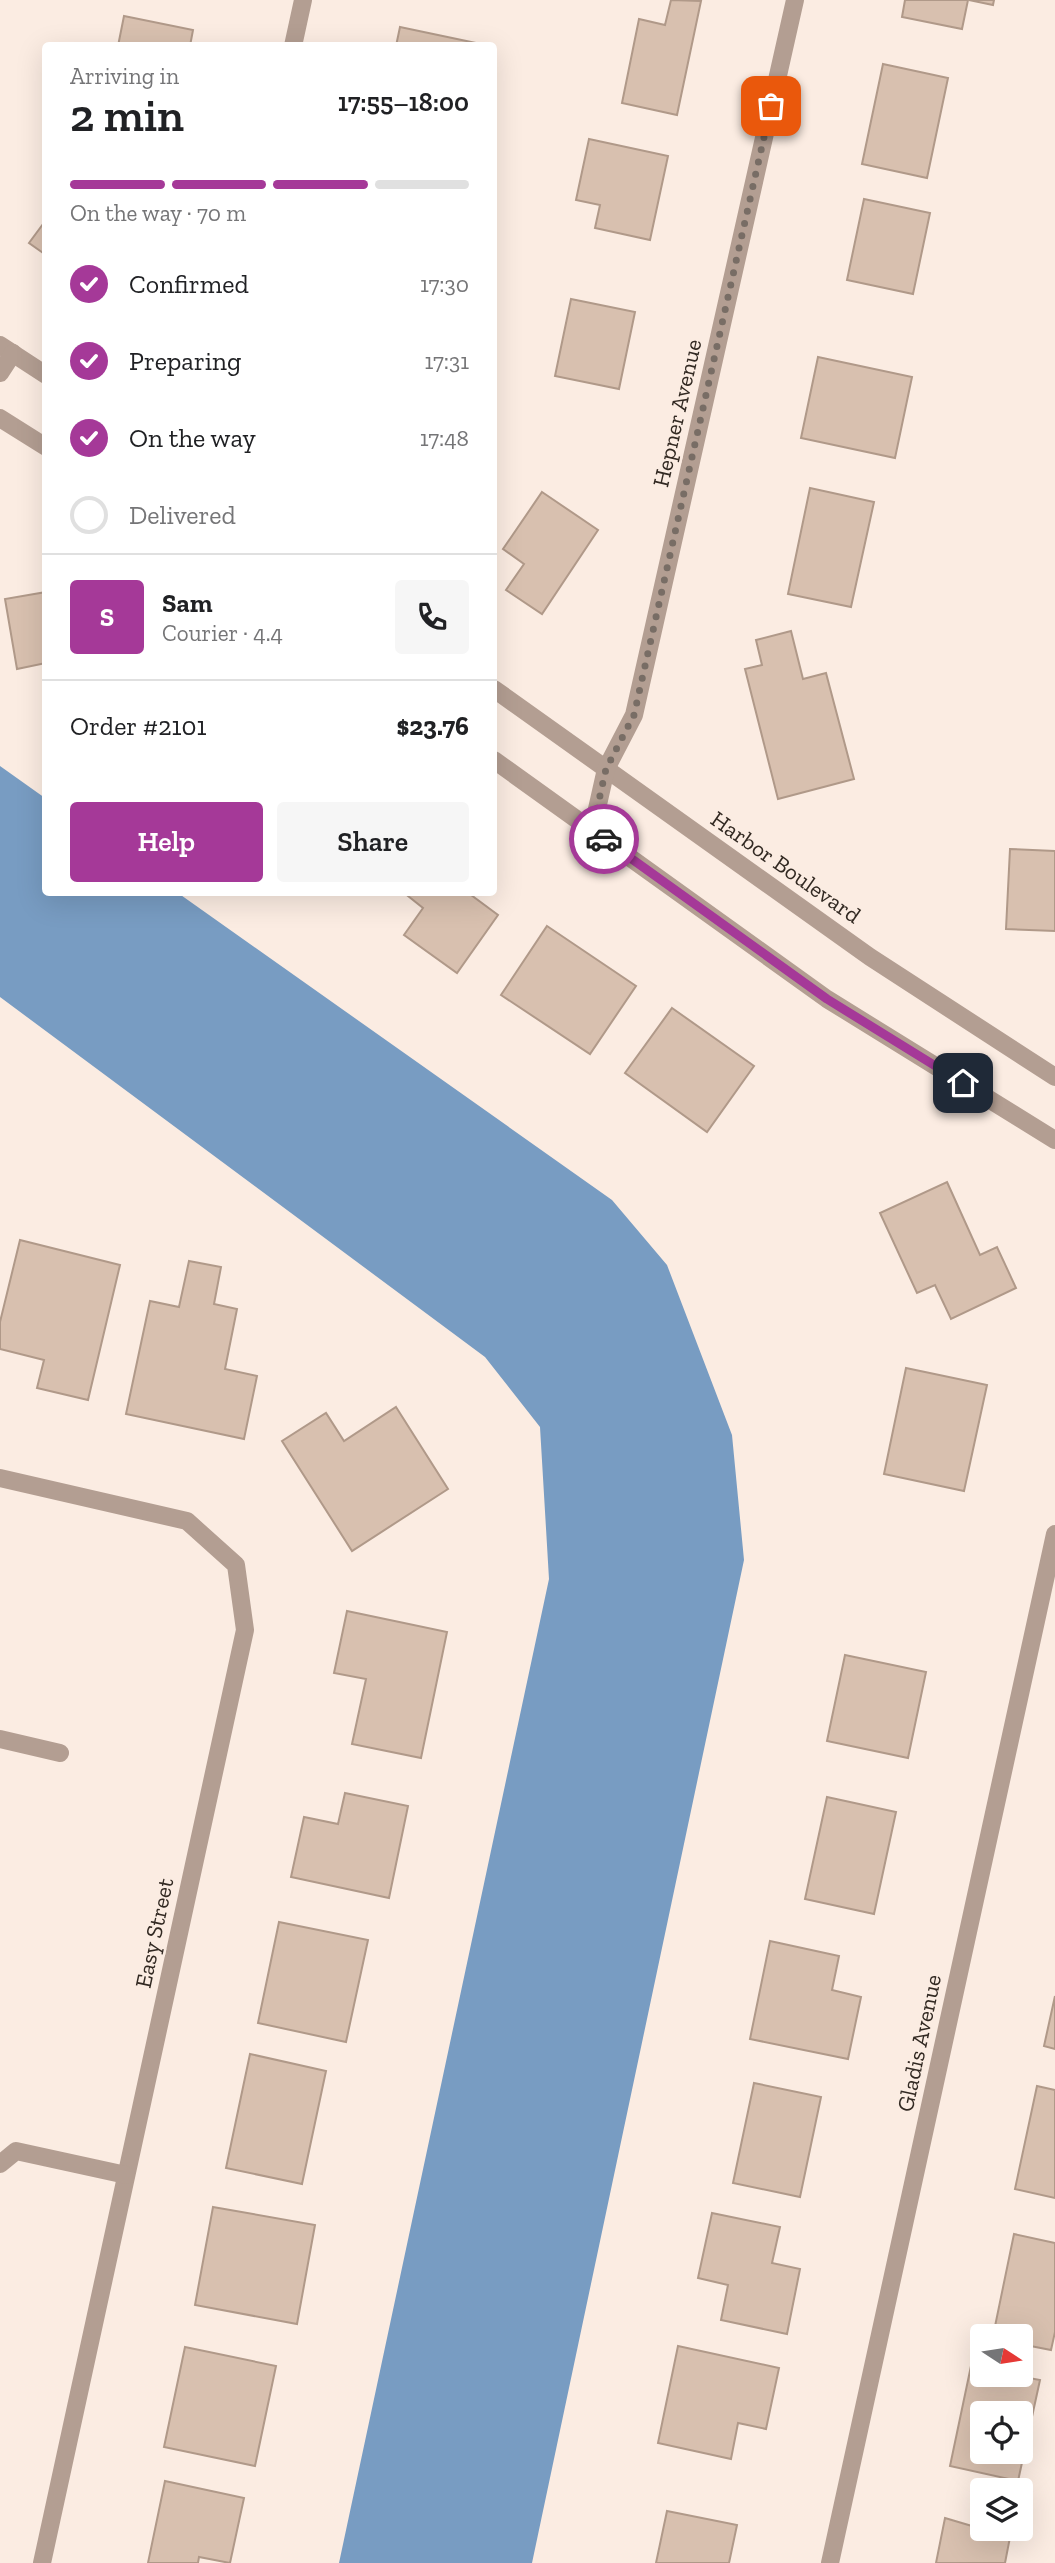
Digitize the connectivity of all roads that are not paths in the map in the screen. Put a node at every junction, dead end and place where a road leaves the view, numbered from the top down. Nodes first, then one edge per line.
1 (303, 0) edge
2 (795, 0) edge
3 (294, 42) edge
4 (6, 349) edge
5 (0, 373) edge
6 (42, 373) edge
7 (0, 418) edge
8 (42, 444) edge
9 (497, 691) edge
10 (497, 762) edge
11 (606, 769) junction
12 (592, 831) junction
13 (1055, 1077) edge
14 (1055, 1140) edge
15 (0, 1478) edge
16 (1055, 1534) edge
17 (0, 1739) edge
18 (60, 1753) dead end
19 (0, 2164) edge
20 (126, 2175) junction
21 (42, 2563) edge
22 (831, 2563) edge

1 - 3 street
2 - 11 street, Hepner Avenue
4 - 5 street
4 - 6 street
7 - 8 street
9 - 11 street, Harbor Boulevard
10 - 12 street
11 - 12 street, Hepner Avenue
11 - 13 street, Harbor Boulevard
12 - 14 street
15 - 20 street, Easy Street
16 - 22 street, Gladis Avenue
17 - 18 street
19 - 20 street
20 - 21 street, Easy Street

